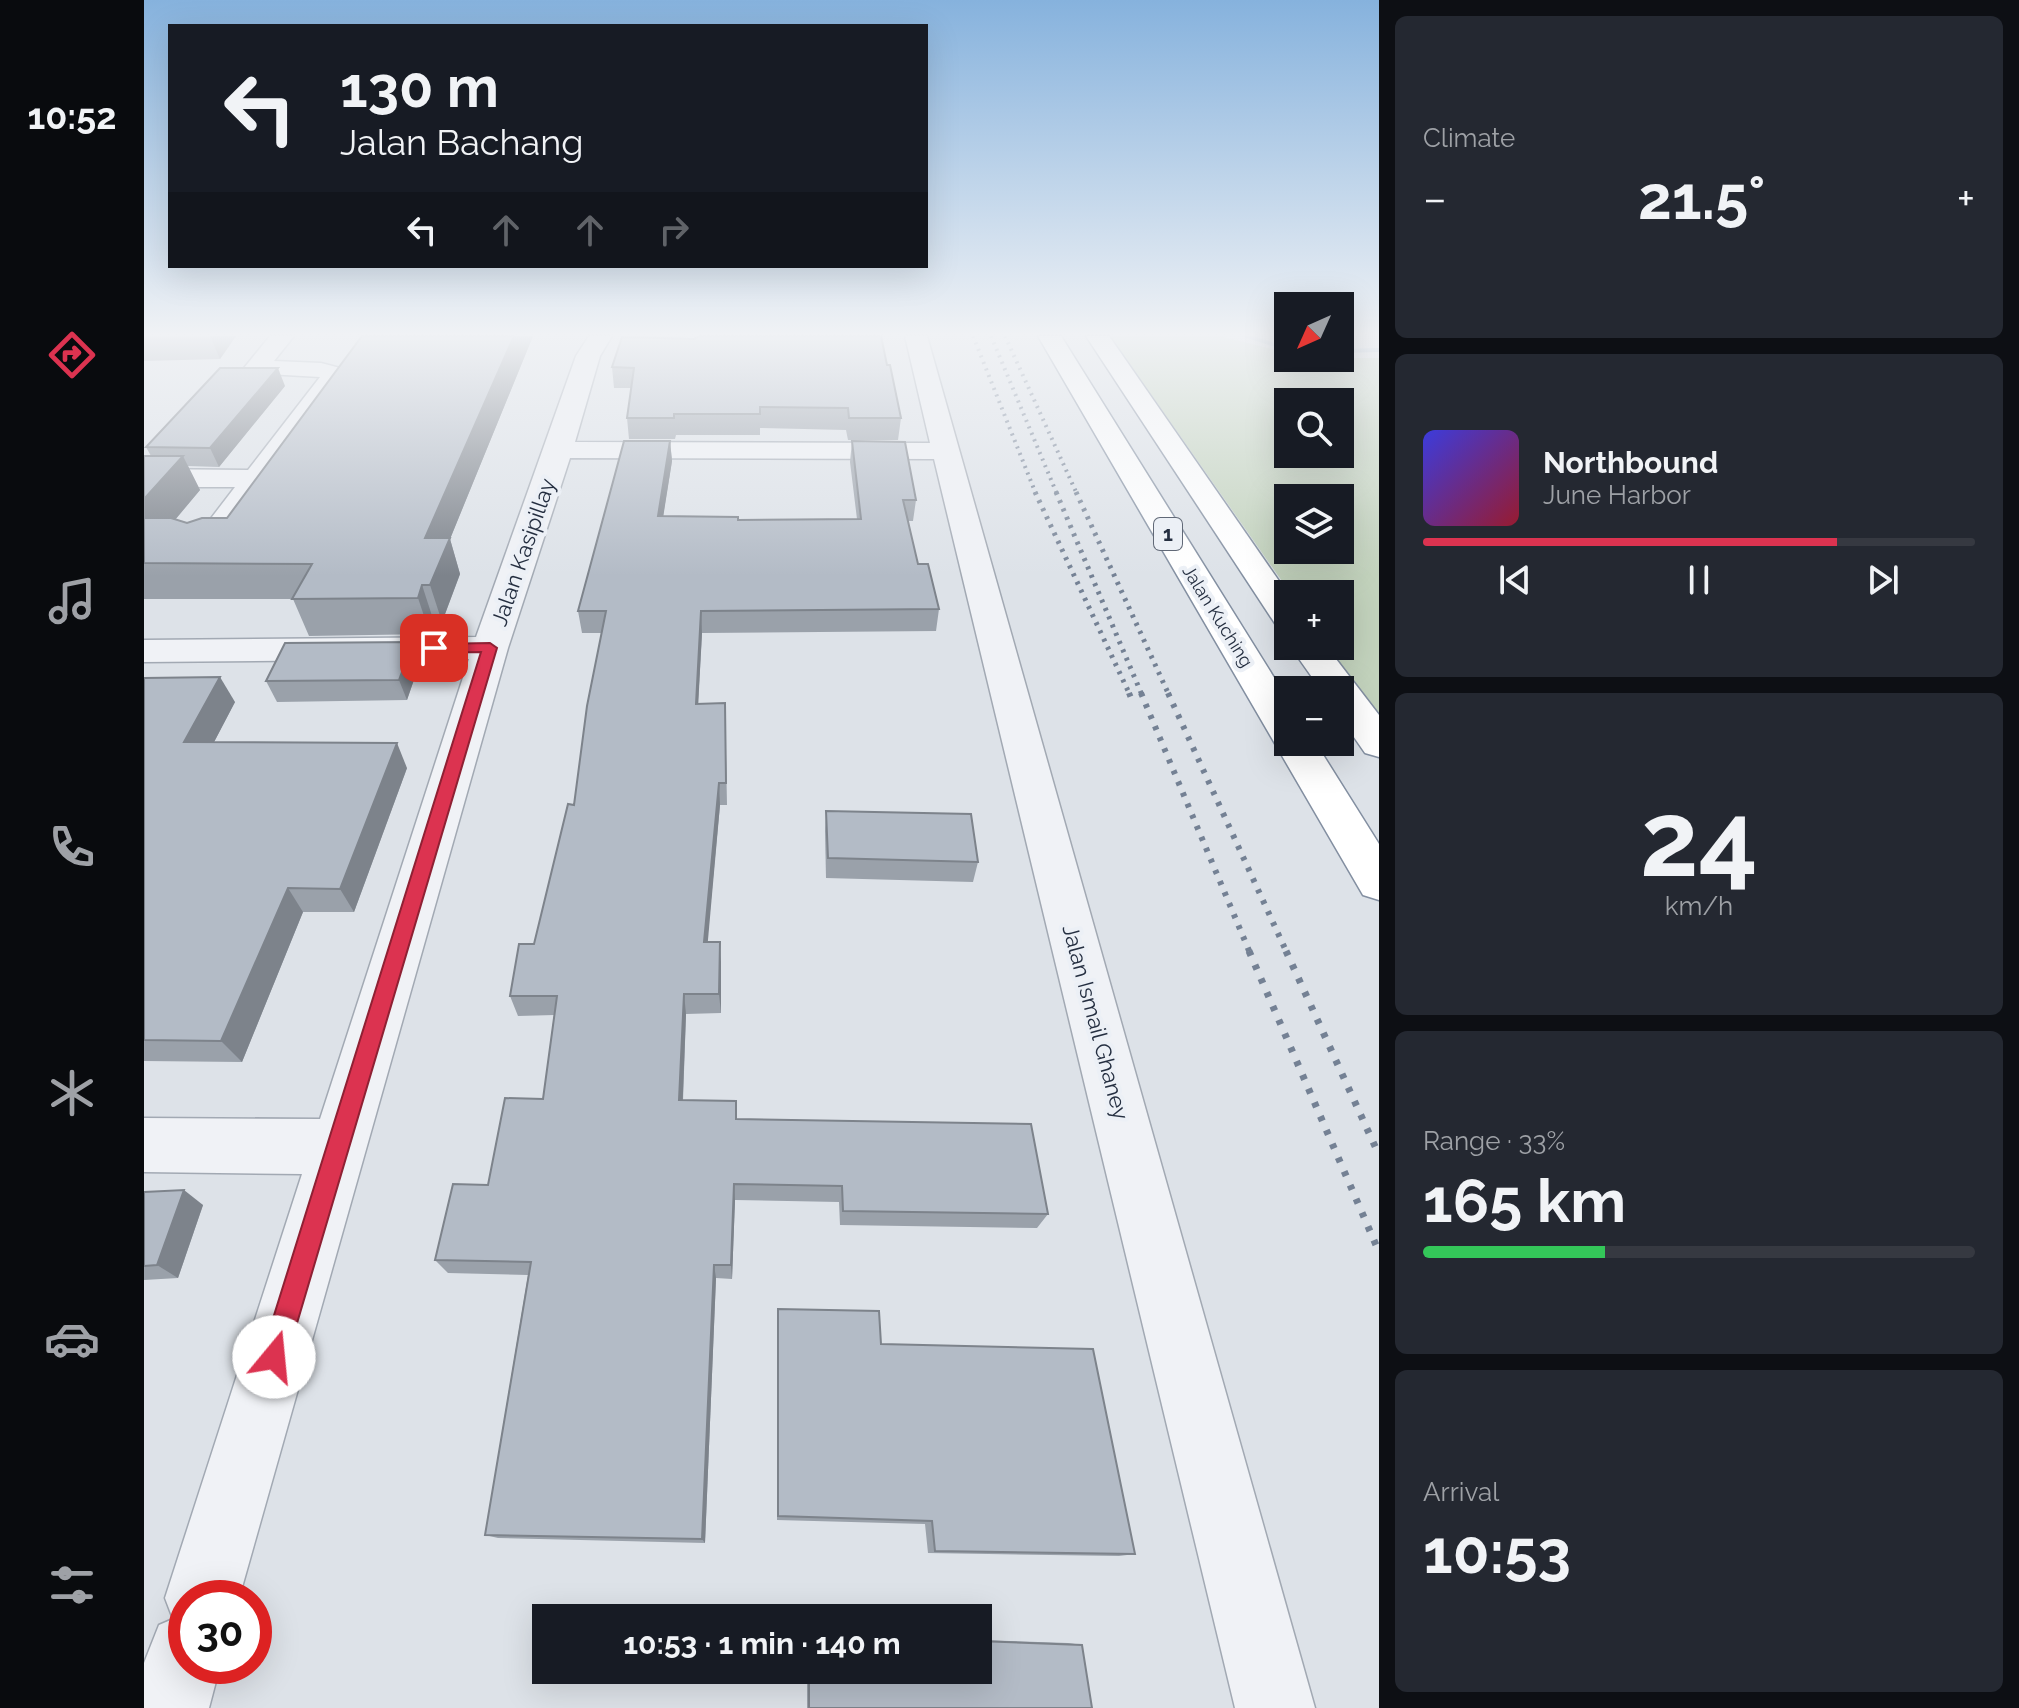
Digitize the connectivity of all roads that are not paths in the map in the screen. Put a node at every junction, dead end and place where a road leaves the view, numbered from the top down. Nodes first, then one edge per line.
1 (304, 416) edge
2 (574, 416) edge
3 (937, 416) edge
4 (1097, 416) edge
5 (1151, 416) edge
6 (559, 450) junction
7 (946, 451) junction
8 (144, 478) edge
9 (256, 479) junction
10 (205, 547) edge
11 (1274, 597) edge
12 (490, 648) junction
13 (144, 651) edge
14 (1318, 660) edge
15 (1274, 708) edge
16 (1379, 743) edge
17 (1303, 756) edge
18 (1379, 882) edge
19 (144, 1145) edge
20 (337, 1147) junction
21 (207, 1580) edge
22 (176, 1684) edge
23 (169, 1708) edge
24 (1275, 1708) edge

1 - 9 street
2 - 6 street, Jalan Kasipillay
3 - 7 street, Jalan Ismail Ghaney
4 - 15 highway, Jalan Kuching / 1
5 - 11 highway, 1
6 - 7 street
6 - 12 street, Jalan Kasipillay
7 - 24 street, Jalan Ismail Ghaney
8 - 9 street
9 - 10 street
12 - 13 street
12 - 20 street, Jalan Kasipillay
14 - 16 highway
17 - 18 highway
19 - 20 street
20 - 21 street, Jalan Kasipillay
22 - 23 street

